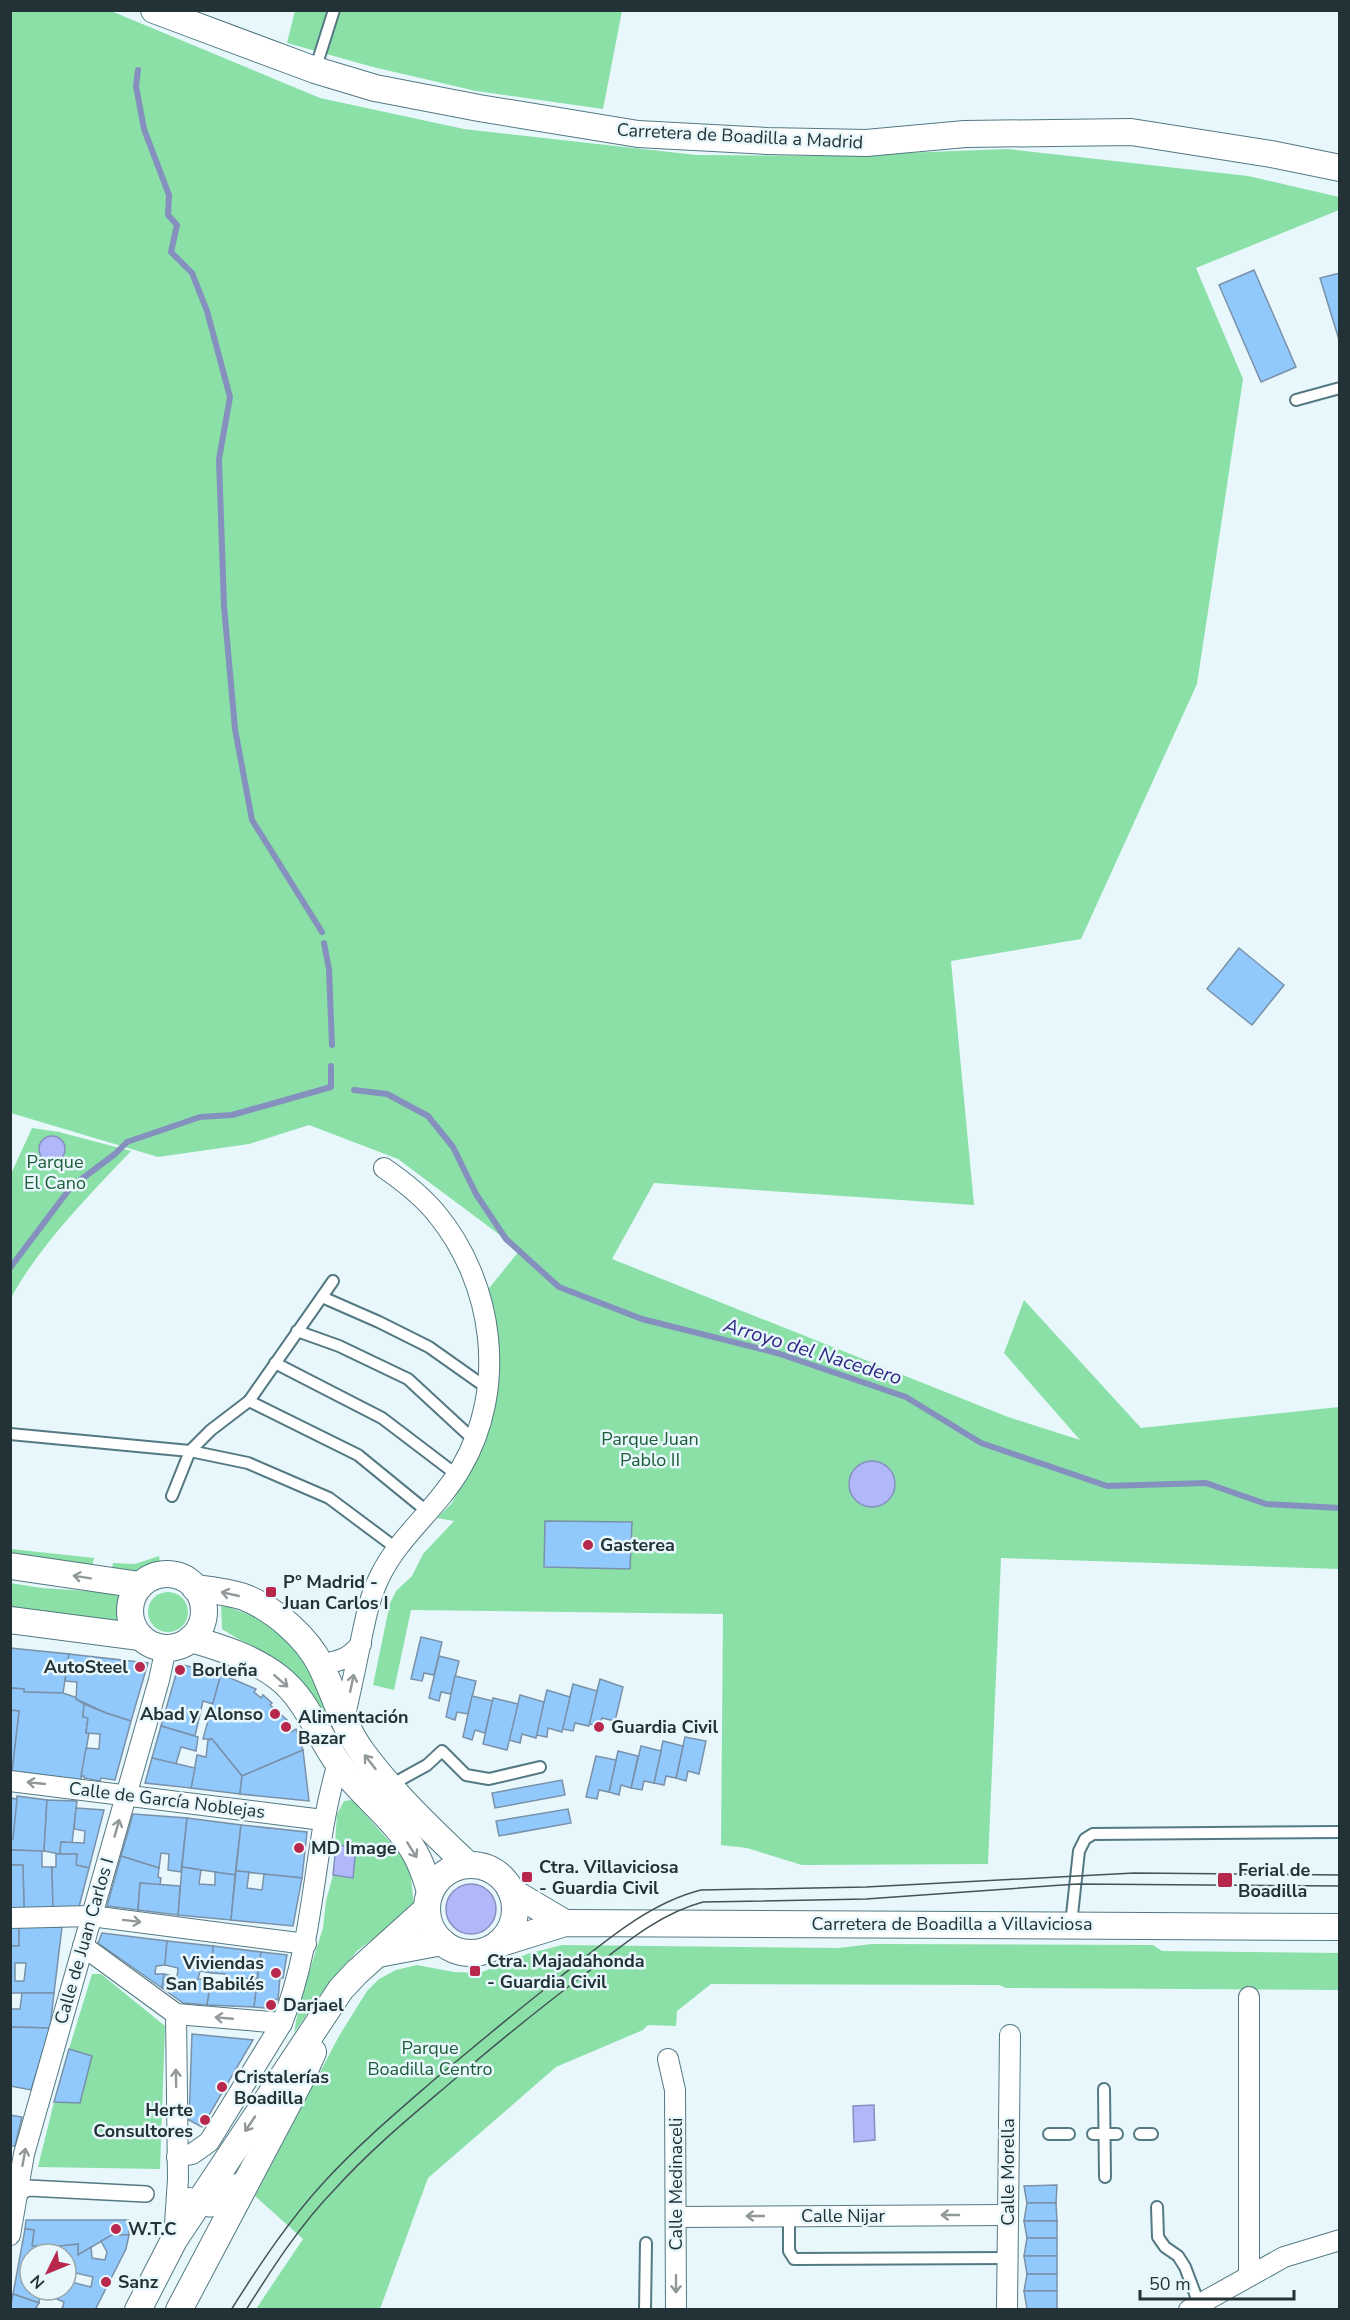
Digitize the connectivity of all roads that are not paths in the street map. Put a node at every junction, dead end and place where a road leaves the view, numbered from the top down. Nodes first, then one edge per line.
1 (154, 10) edge
2 (334, 10) edge
3 (315, 70) junction
4 (1340, 168) edge
5 (1340, 388) edge
6 (1296, 400) dead end
7 (384, 1168) dead end
8 (333, 1281) dead end
9 (322, 1297) junction
10 (297, 1331) junction
11 (275, 1363) junction
12 (488, 1388) junction
13 (249, 1401) junction
14 (10, 1434) edge
15 (474, 1440) junction
16 (190, 1451) junction
17 (457, 1475) junction
18 (172, 1496) dead end
19 (429, 1513) junction
20 (396, 1548) junction
21 (10, 1566) edge
22 (140, 1585) junction
23 (195, 1588) junction
24 (10, 1620) edge
25 (140, 1637) junction
26 (191, 1639) junction
27 (361, 1644) junction
28 (166, 1648) junction
29 (320, 1664) junction
30 (344, 1721) junction
31 (338, 1763) junction
32 (540, 1767) dead end
33 (10, 1780) edge
34 (389, 1787) junction
35 (126, 1794) junction
36 (323, 1820) junction
37 (1340, 1832) edge
38 (468, 1865) junction
39 (511, 1891) junction
40 (429, 1900) junction
41 (91, 1916) junction
42 (10, 1918) edge
43 (565, 1923) junction
44 (1071, 1924) junction
45 (1340, 1927) edge
46 (442, 1942) junction
47 (306, 1944) junction
48 (498, 1944) junction
49 (82, 1946) junction
50 (378, 1954) junction
51 (341, 1989) junction
52 (1248, 1997) dead end
53 (176, 2014) junction
54 (282, 2023) junction
55 (1010, 2035) dead end
56 (668, 2059) dead end
57 (1104, 2089) dead end
58 (1049, 2134) dead end
59 (1069, 2134) dead end
60 (1099, 2134) junction
61 (1117, 2134) dead end
62 (1140, 2134) dead end
63 (1152, 2134) dead end
64 (177, 2157) junction
65 (251, 2174) junction
66 (1105, 2177) dead end
67 (15, 2193) edge
68 (146, 2194) dead end
69 (187, 2196) junction
70 (1156, 2207) dead end
71 (1008, 2215) junction
72 (789, 2216) junction
73 (677, 2217) junction
74 (10, 2235) edge
75 (1340, 2240) edge
76 (646, 2243) dead end
77 (1008, 2258) junction
78 (1249, 2276) junction
79 (1197, 2308) edge
80 (138, 2310) edge
81 (179, 2310) edge
82 (645, 2310) edge
83 (676, 2310) edge
84 (1007, 2310) edge

1 - 3 street, Carretera de Boadilla a Madrid
2 - 3 lane
3 - 4 street, Carretera de Boadilla a Madrid
5 - 6 lane
7 - 12 street
8 - 9 lane
9 - 10 lane
9 - 12 lane
10 - 11 lane
10 - 15 lane
11 - 13 lane
11 - 17 lane
12 - 15 street
13 - 16 lane
13 - 19 lane
14 - 16 lane
15 - 17 street
16 - 18 lane
16 - 20 lane
17 - 19 street
19 - 20 street
20 - 27 street
22 -> 21 street
22 - 23 street
22 - 25 street
23 - 26 street
29 -> 23 street
24 - 25 street
25 - 28 street
26 - 28 street
26 -> 31 street
27 - 29 street
30 -> 27 street
28 - 35 street, Calle de Juan Carlos I
29 - 30 street
34 -> 30 street
31 - 36 street
31 -> 40 street
32 - 34 lane
35 -> 33 street, Calle de García Noblejas
34 - 38 street
35 - 36 street, Calle de García Noblejas
41 -> 35 street, Calle de Juan Carlos I
36 - 47 street
37 - 44 lane
38 - 39 street
38 - 40 street
39 - 43 street
39 - 48 street
40 - 46 street
40 - 50 street
41 - 42 street
41 -> 47 street
41 - 49 street, Calle de Juan Carlos I
43 - 44 street, Carretera de Boadilla a Villaviciosa
43 - 48 street, Carretera de Boadilla a Villaviciosa
44 - 45 street, Carretera de Boadilla a Villaviciosa
46 - 48 street
46 - 50 street
47 - 54 street
49 - 53 street
67 -> 49 street, Calle de Juan Carlos I
50 - 51 street
51 - 65 street
51 -> 69 street
52 - 78 street
54 -> 53 street
64 -> 53 street
54 - 64 street
55 - 71 street, Calle Morella
56 - 73 street, Calle Medinaceli
57 - 60 lane
58 - 59 lane
60 - 61 lane
60 - 66 lane
62 - 63 lane
64 - 69 street
65 - 69 street
65 - 81 street
67 - 68 street
67 - 74 street, Calle de Juan Carlos I
69 - 80 street
70 - 79 lane
71 -> 72 street, Calle Nijar
71 - 77 street, Calle Morella
72 -> 73 street, Calle Nijar
72 - 77 lane
73 -> 83 street, Calle Medinaceli
75 - 78 street
76 - 82 lane
77 - 84 street, Calle Morella
78 - 79 street

